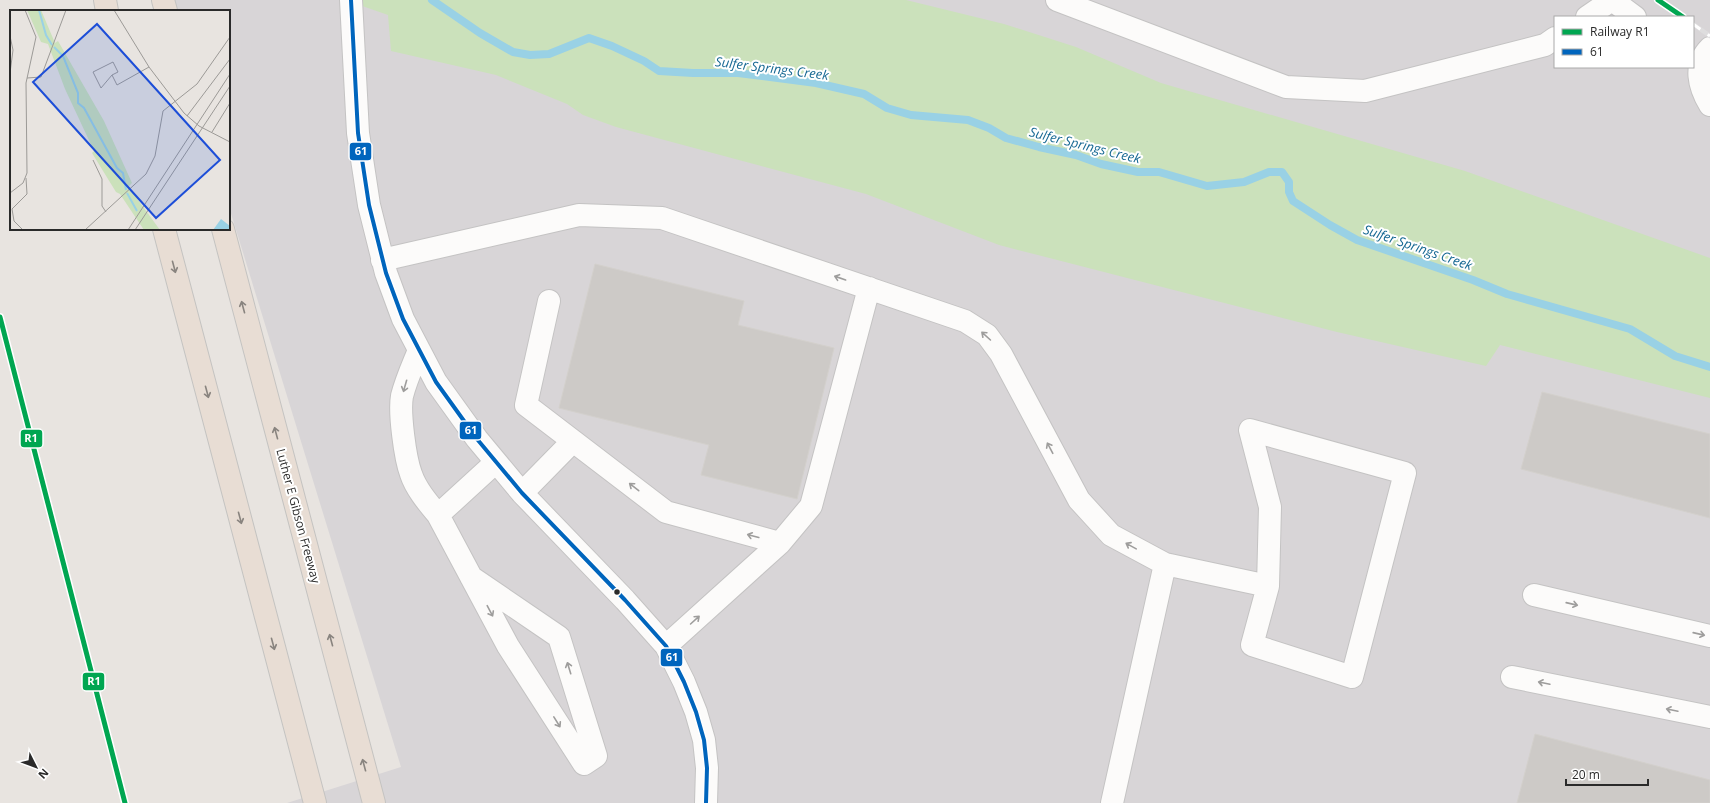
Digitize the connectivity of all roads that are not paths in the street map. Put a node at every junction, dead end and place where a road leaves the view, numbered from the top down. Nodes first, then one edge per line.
1 (104, 0) edge
2 (163, 0) edge
3 (1057, 0) edge
4 (1612, 0) edge
5 (352, 2) edge
6 (107, 10) edge
7 (166, 10) edge
8 (1588, 16) edge
9 (1634, 16) edge
10 (1554, 39) edge
11 (1701, 57) edge
12 (1710, 105) edge
13 (164, 230) edge
14 (223, 230) edge
15 (382, 260) junction
16 (869, 288) junction
17 (549, 301) dead end
18 (419, 350) junction
19 (574, 441) junction
20 (496, 462) junction
21 (522, 493) junction
22 (438, 515) junction
23 (780, 543) junction
24 (1165, 564) junction
25 (471, 577) junction
26 (1268, 586) junction
27 (1534, 596) dead end
28 (1710, 636) edge
29 (666, 646) junction
30 (1512, 677) dead end
31 (1710, 717) edge
32 (315, 803) edge
33 (374, 803) edge
34 (706, 803) edge
35 (1112, 803) edge

1 - 6 highway
2 - 7 highway
3 - 10 street
4 - 8 street
4 - 9 street
5 - 15 street
11 - 12 street
13 -> 32 highway
33 -> 14 highway, Luther E Gibson Freeway
16 -> 15 street
15 - 18 street
16 - 23 street
24 -> 16 street
17 - 19 street
18 - 20 street
18 -> 22 street
19 - 21 street
23 -> 19 street
20 - 21 street
20 - 22 street
21 - 29 street
22 - 25 street
29 -> 23 street
24 - 26 street
24 - 35 street
25 -> 25 street
26 - 26 street
27 -> 28 street
29 - 34 street
31 -> 30 street

